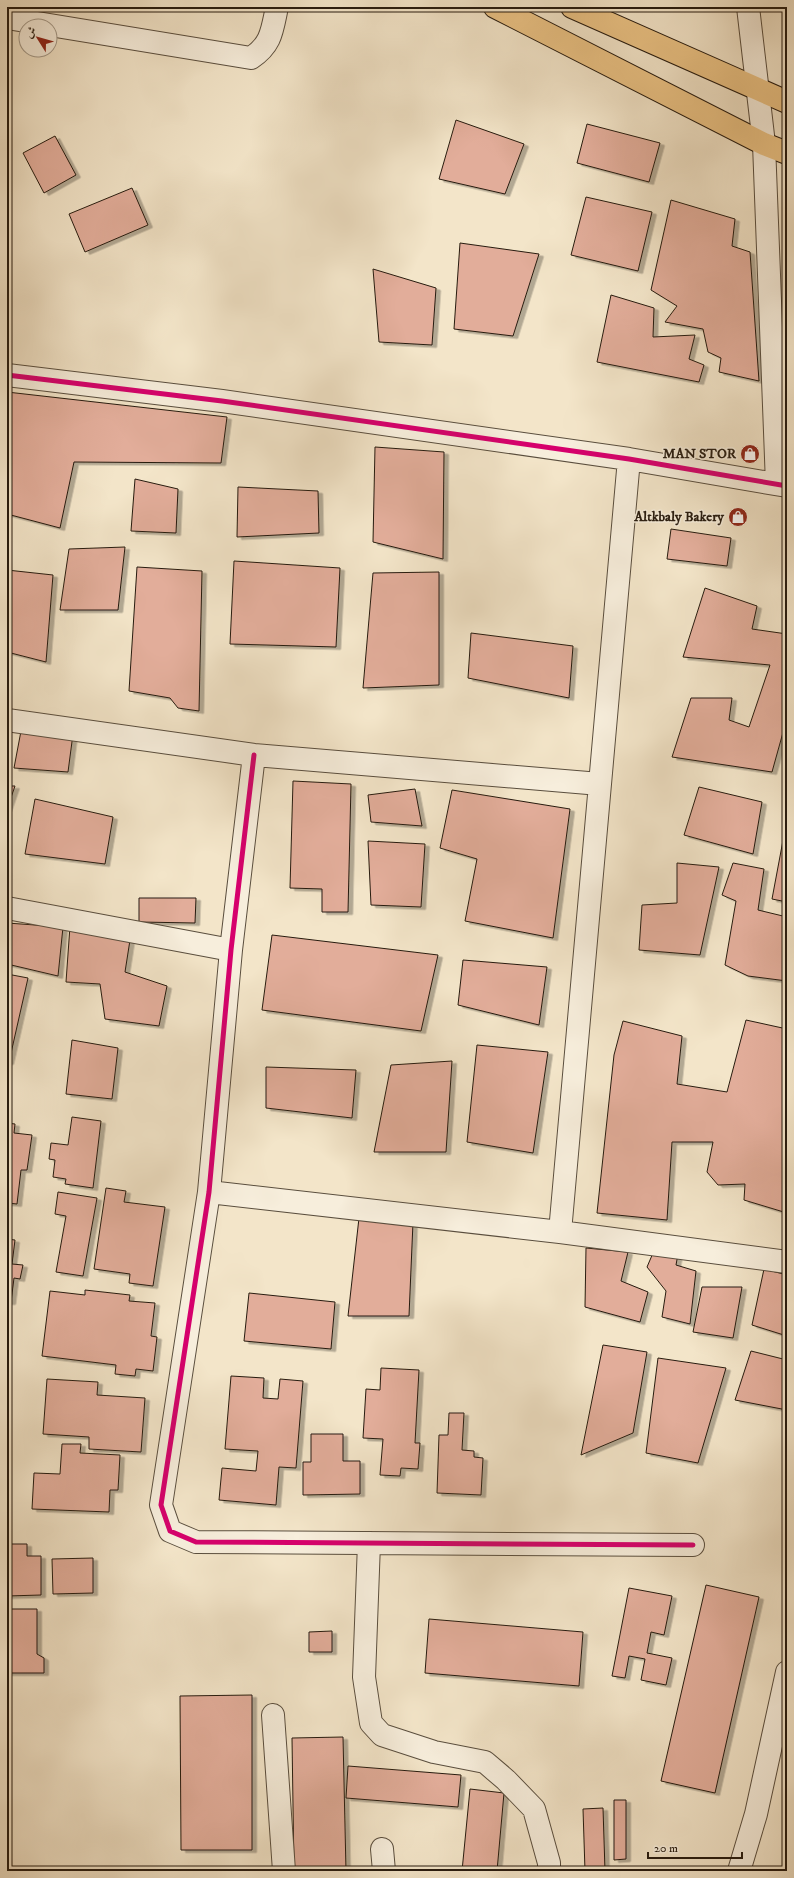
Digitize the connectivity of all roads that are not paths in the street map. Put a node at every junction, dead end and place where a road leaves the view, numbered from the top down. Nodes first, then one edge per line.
1 (278, 7) edge
2 (496, 7) edge
3 (572, 7) edge
4 (748, 7) edge
5 (7, 18) edge
6 (759, 90) junction
7 (787, 102) edge
8 (764, 144) junction
9 (787, 153) edge
10 (7, 375) edge
11 (629, 459) junction
12 (782, 485) edge
13 (7, 720) edge
14 (254, 755) junction
15 (600, 784) junction
16 (7, 908) edge
17 (231, 950) junction
18 (209, 1192) junction
19 (560, 1232) junction
20 (787, 1262) edge
21 (369, 1543) junction
22 (693, 1545) dead end
23 (787, 1672) edge
24 (273, 1715) dead end
25 (382, 1849) dead end
26 (284, 1871) edge
27 (384, 1871) edge
28 (549, 1871) edge
29 (739, 1871) edge

1 - 5 street
2 - 8 main road
3 - 6 main road
4 - 6 street
6 - 7 main road
6 - 8 street
8 - 9 main road
8 - 12 street
10 - 11 street
11 - 12 street
11 - 15 street
13 - 14 street
14 - 15 street
14 - 17 street
15 - 19 street
16 - 17 street
17 - 18 street
18 - 19 street
18 - 21 street
19 - 20 street
21 - 22 street
21 - 28 street
23 - 29 street
24 - 26 street
25 - 27 street

